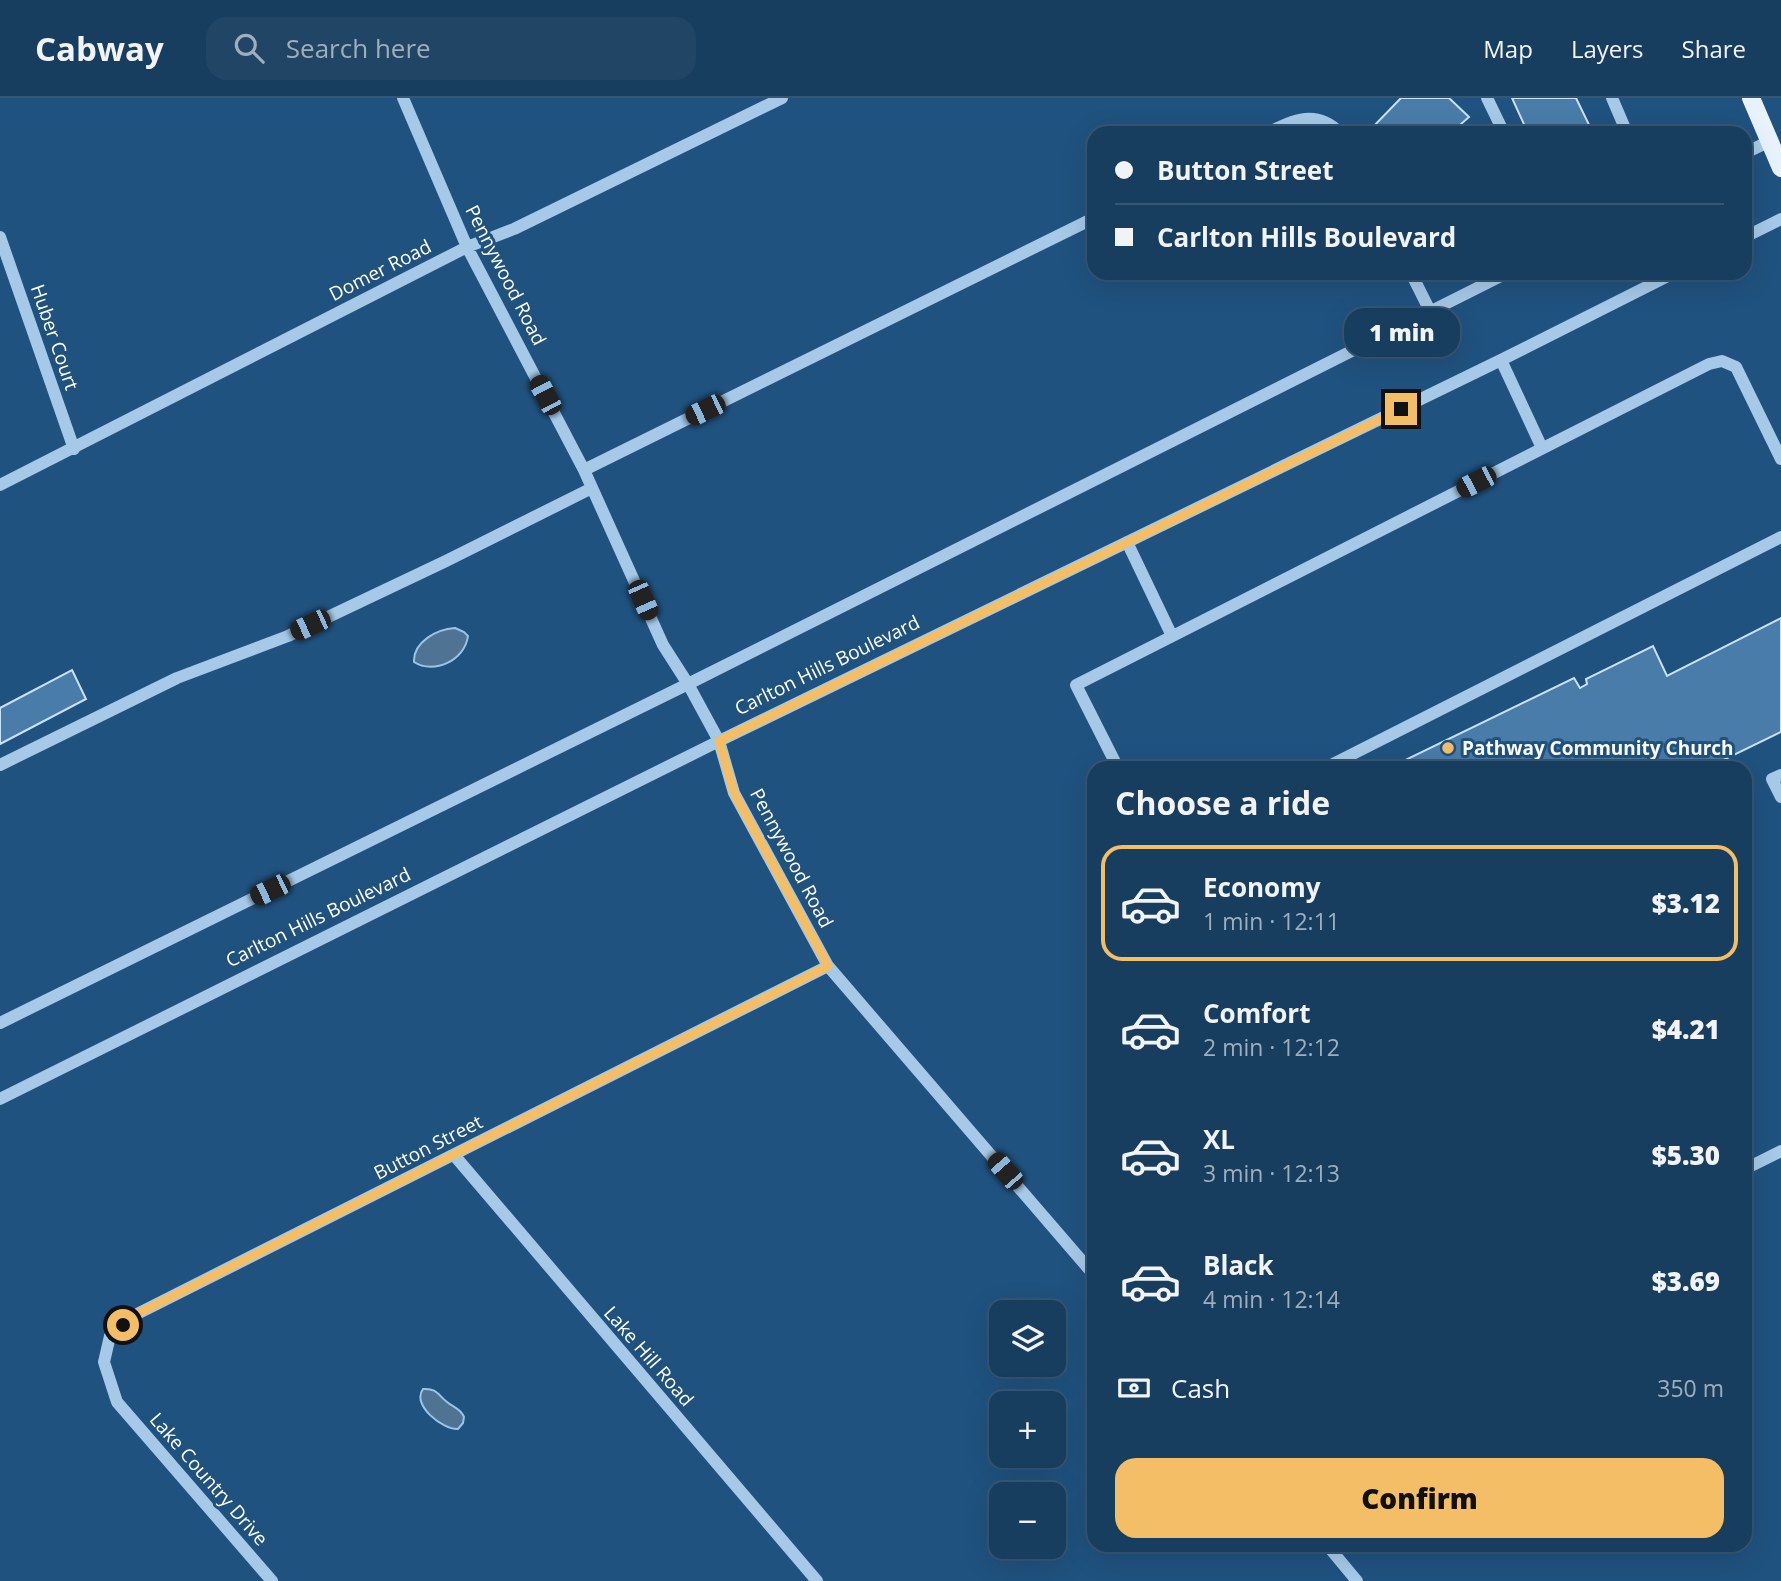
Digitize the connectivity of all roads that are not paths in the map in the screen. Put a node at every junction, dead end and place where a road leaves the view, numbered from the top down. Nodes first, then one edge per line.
1 (403, 98) edge
2 (782, 98) edge
3 (1487, 98) edge
4 (1612, 98) edge
5 (1751, 98) edge
6 (1284, 126) edge
7 (1332, 126) edge
8 (1501, 126) edge
9 (1623, 126) edge
10 (1775, 138) edge
11 (1752, 150) edge
12 (1781, 168) edge
13 (1781, 219) edge
14 (1087, 221) edge
15 (1752, 234) edge
16 (0, 237) edge
17 (467, 247) junction
18 (1414, 280) edge
19 (1492, 280) edge
20 (1660, 280) edge
21 (1430, 311) junction
22 (1501, 360) junction
23 (1542, 448) junction
24 (74, 449) junction
25 (1781, 459) edge
26 (584, 470) junction
27 (0, 485) edge
28 (592, 488) junction
29 (1781, 537) edge
30 (1127, 542) junction
31 (1172, 636) junction
32 (688, 684) junction
33 (719, 741) junction
34 (1114, 761) edge
35 (1339, 761) edge
36 (0, 765) edge
37 (1781, 775) edge
38 (1781, 797) edge
39 (828, 966) junction
40 (0, 1023) edge
41 (0, 1099) edge
42 (1781, 1150) edge
43 (454, 1156) junction
44 (1752, 1165) edge
45 (1087, 1267) edge
46 (117, 1402) joint
47 (1333, 1552) edge
48 (272, 1581) edge
49 (817, 1581) edge
50 (1357, 1581) edge

1 - 17 street, Pennywood Road
2 - 17 street, Domer Road
3 - 8 street
4 - 9 street
5 - 10 main road
6 - 7 street
10 - 11 street
10 - 12 main road
13 - 15 street
14 - 26 street
16 - 24 street, Huber Court
17 - 24 street, Domer Road
17 - 26 street, Pennywood Road
18 - 21 street
19 - 21 street
20 - 22 street, Carlton Hills Boulevard
21 - 32 street
22 - 23 street
22 - 30 street, Carlton Hills Boulevard
23 - 25 street
23 - 31 street
24 - 27 street, Domer Road
26 - 28 street, Pennywood Road
28 - 32 street, Pennywood Road
28 - 36 street
29 - 35 street
30 - 31 street
30 - 33 street, Carlton Hills Boulevard
31 - 34 street
32 - 33 street, Pennywood Road
32 - 40 street
33 - 39 street, Pennywood Road
33 - 41 street, Carlton Hills Boulevard
37 - 38 street
39 - 43 street, Button Street
39 - 45 street, Pennywood Road
42 - 44 street
43 - 46 street, Button Street
43 - 49 street, Lake Hill Road
46 - 48 street, Lake Country Drive
47 - 50 street

